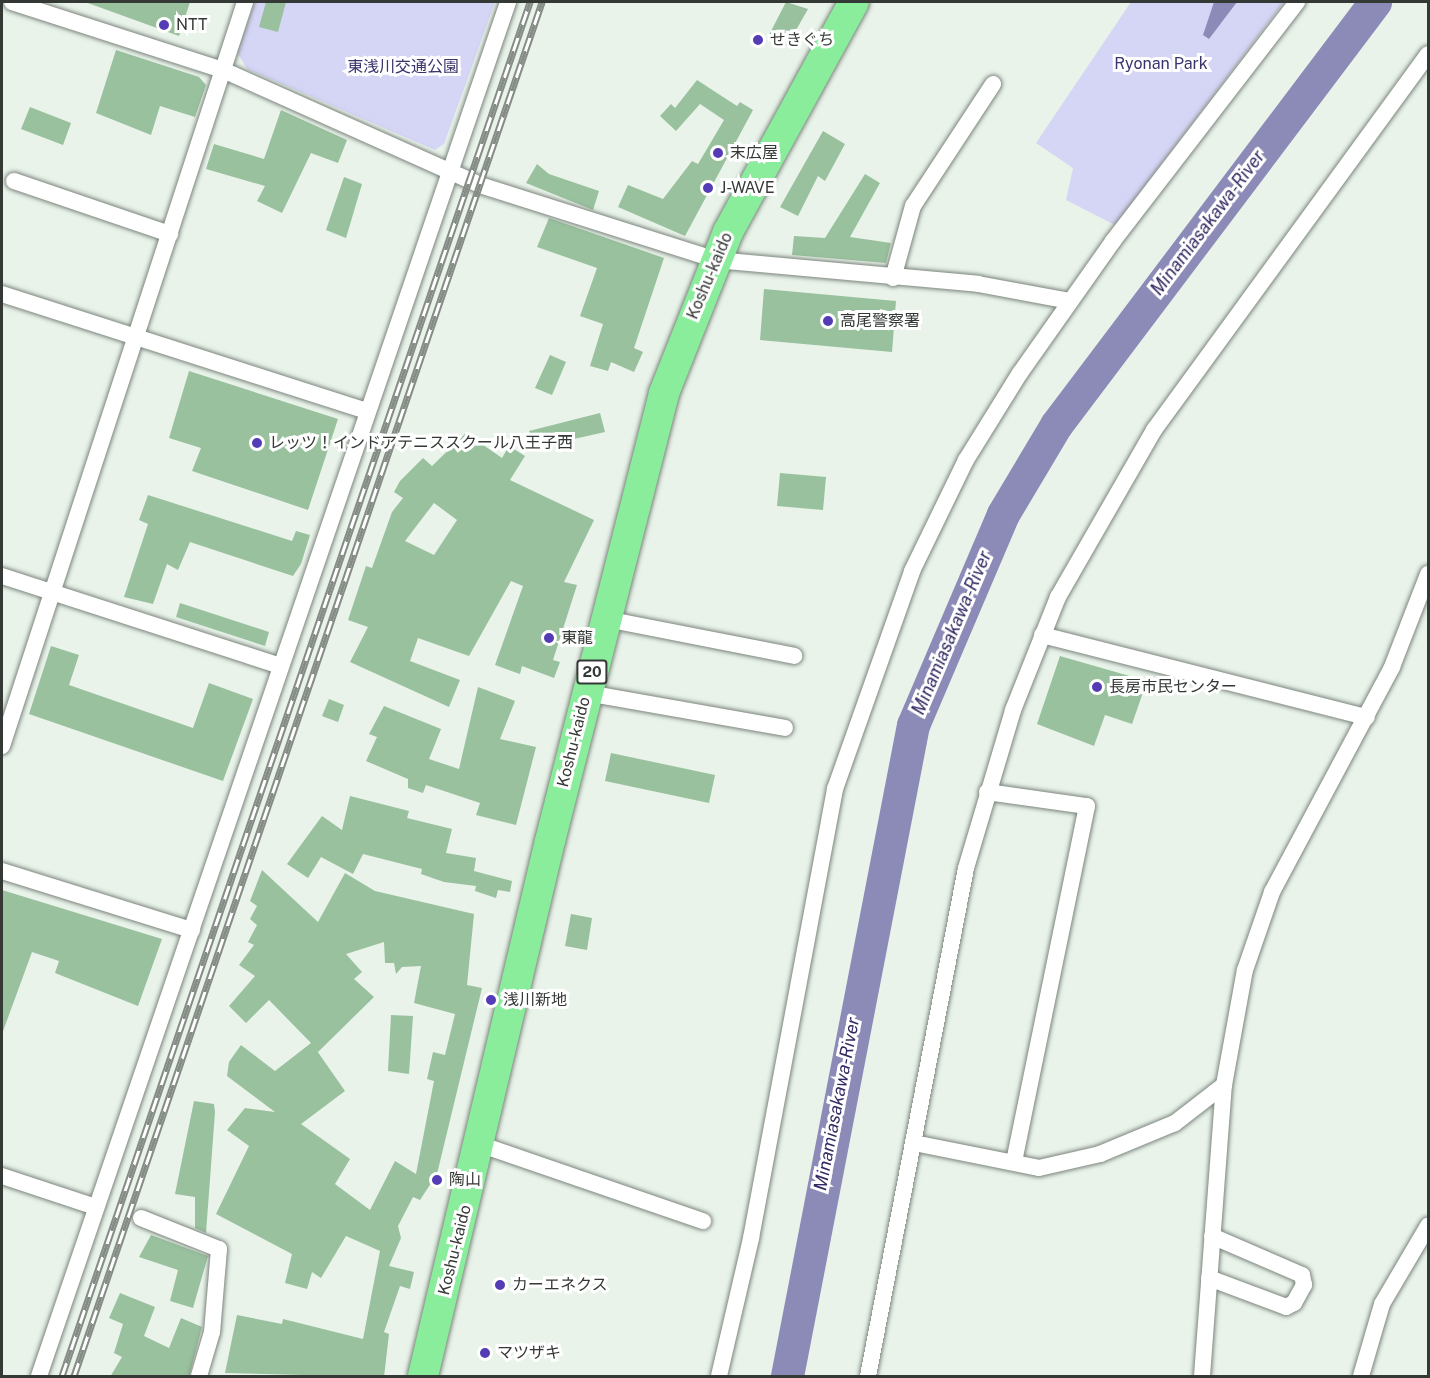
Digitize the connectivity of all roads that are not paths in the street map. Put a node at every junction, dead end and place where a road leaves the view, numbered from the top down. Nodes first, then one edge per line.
1 (12, 2) edge
2 (245, 2) edge
3 (508, 2) edge
4 (854, 2) edge
5 (1297, 2) edge
6 (1428, 54) edge
7 (223, 70) junction
8 (993, 84) dead end
9 (450, 172) junction
10 (14, 181) dead end
11 (170, 234) junction
12 (716, 260) junction
13 (893, 278) junction
14 (2, 294) edge
15 (1070, 302) junction
16 (136, 338) junction
17 (366, 411) junction
18 (1428, 574) edge
19 (2, 576) edge
20 (52, 593) junction
21 (606, 619) junction
22 (1042, 635) junction
23 (794, 656) dead end
24 (281, 666) junction
25 (587, 693) junction
26 (1367, 717) junction
27 (785, 728) dead end
28 (2, 746) edge
29 (987, 792) junction
30 (2, 871) edge
31 (192, 930) junction
32 (1224, 1085) junction
33 (914, 1143) junction
34 (479, 1144) junction
35 (1014, 1162) junction
36 (2, 1176) edge
37 (96, 1207) junction
38 (141, 1218) dead end
39 (703, 1221) dead end
40 (1428, 1226) edge
41 (1212, 1236) junction
42 (1209, 1278) junction
43 (206, 1360) junction
44 (39, 1377) edge
45 (199, 1377) edge
46 (213, 1377) edge
47 (423, 1377) edge
48 (719, 1377) edge
49 (868, 1377) edge
50 (1202, 1377) edge
51 (1361, 1377) edge

1 - 7 street
2 - 7 street
3 - 9 street
4 - 12 highway, Koshu-kaido / 20
5 - 15 street
6 - 22 street
7 - 9 street
7 - 11 street
8 - 13 street
9 - 12 street
9 - 17 street
10 - 11 street
11 - 16 street
12 - 13 street
12 - 21 highway, Koshu-kaido / 20
13 - 15 street
14 - 16 street
15 - 48 street
16 - 17 street
16 - 20 street
17 - 24 street
18 - 26 street
19 - 20 street
20 - 24 street
20 - 28 street
21 - 23 street
21 - 25 highway, Koshu-kaido / 20
22 - 26 street
22 - 29 street
24 - 31 street
25 - 27 street
25 - 34 highway, Koshu-kaido / 20
26 - 32 street
29 - 33 street
29 - 35 street
30 - 31 street
31 - 37 street
32 - 35 street
32 - 41 street
33 - 35 street
33 - 49 street
34 - 39 street
34 - 47 highway, Koshu-kaido / 20
36 - 37 street
37 - 44 street
38 - 43 street
40 - 51 street
41 - 42 street
41 - 42 street
42 - 50 street
43 - 45 street
43 - 46 street

